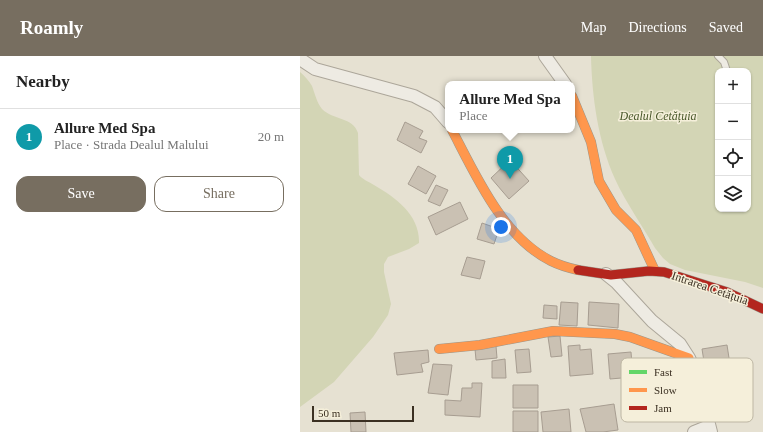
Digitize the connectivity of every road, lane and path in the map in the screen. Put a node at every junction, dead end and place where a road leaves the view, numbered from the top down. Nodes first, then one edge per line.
1 (545, 56) edge
2 (718, 56) edge
3 (300, 59) edge
4 (726, 68) edge
5 (562, 81) edge
6 (575, 103) edge
7 (445, 119) edge
8 (454, 133) edge
9 (655, 271) junction
10 (606, 274) junction
11 (763, 309) edge
12 (438, 350) dead end
13 (689, 358) joint
14 (710, 429) edge
15 (694, 432) edge

1 - 5 street
2 - 4 lane
3 - 7 street
6 - 9 street, Intrarea Cetățuia
8 - 10 street, Intrarea Cetățuia
9 - 10 street, Intrarea Cetățuia
9 - 11 street, Intrarea Cetățuia
10 - 13 street
12 - 13 street
14 - 15 street

